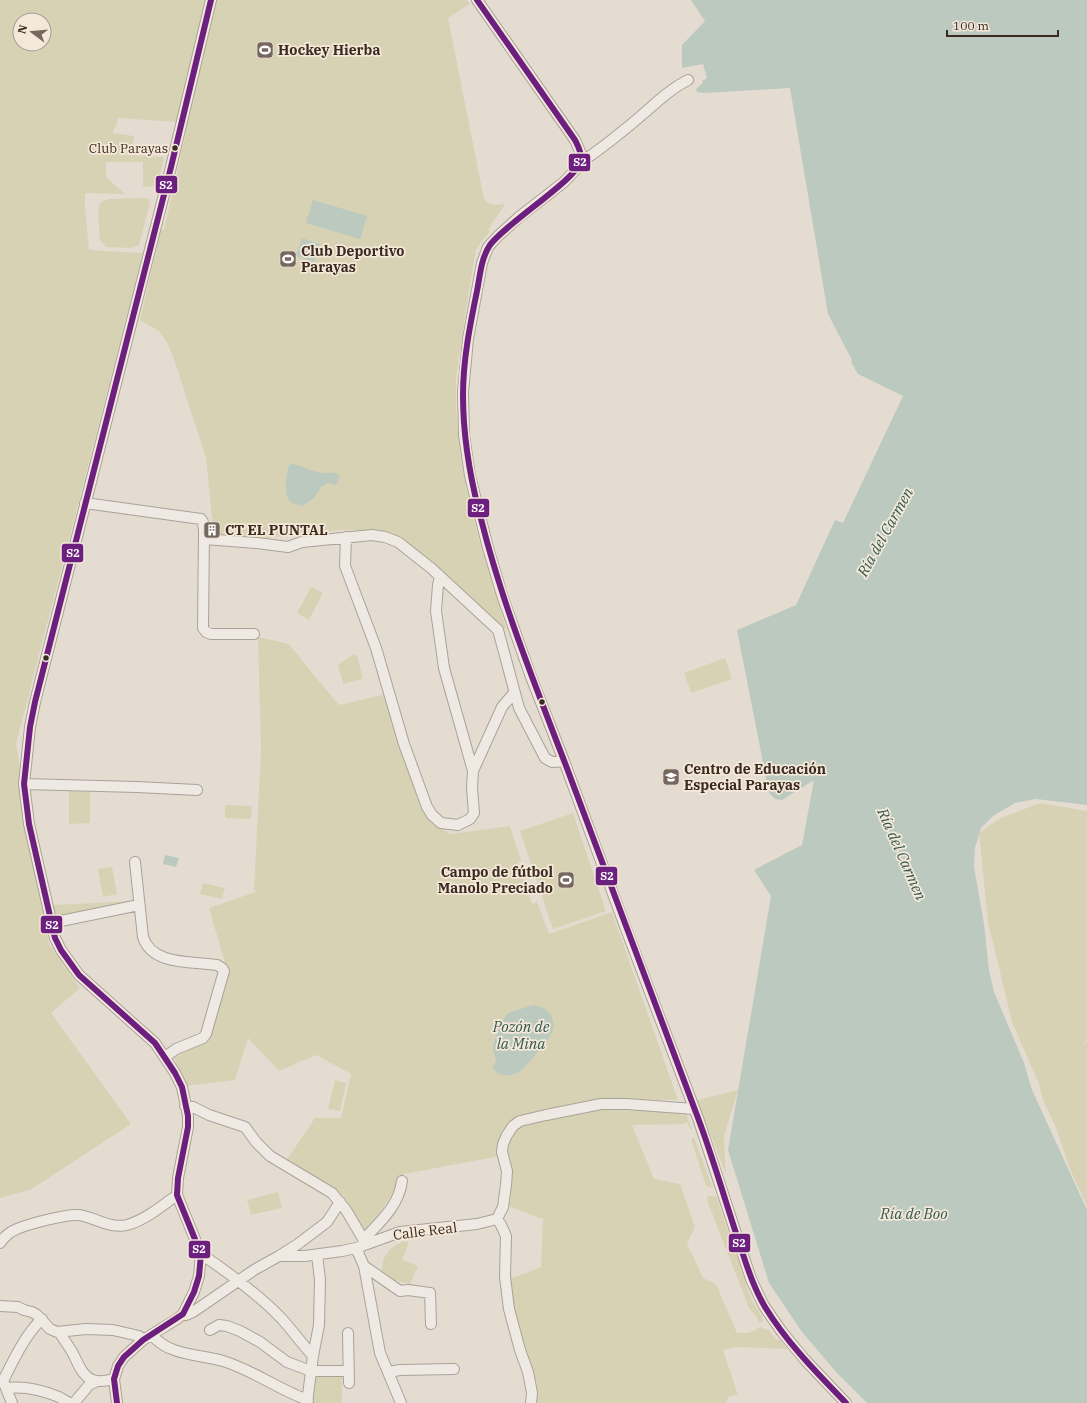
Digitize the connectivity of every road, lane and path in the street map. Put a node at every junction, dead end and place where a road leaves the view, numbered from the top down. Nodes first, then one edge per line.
1 (211, 0) edge
2 (477, 0) edge
3 (688, 80) dead end
4 (581, 162) junction
5 (85, 503) junction
6 (346, 537) junction
7 (204, 539) junction
8 (440, 577) junction
9 (254, 634) dead end
10 (514, 693) junction
11 (564, 761) junction
12 (473, 772) junction
13 (24, 784) junction
14 (197, 790) dead end
15 (135, 862) dead end
16 (139, 905) junction
17 (51, 924) junction
18 (165, 1058) junction
19 (185, 1106) junction
20 (694, 1109) junction
21 (402, 1181) dead end
22 (176, 1195) junction
23 (340, 1202) junction
24 (497, 1219) junction
25 (0, 1243) edge
26 (362, 1244) junction
27 (201, 1254) junction
28 (317, 1255) junction
29 (279, 1256) junction
30 (364, 1266) junction
31 (239, 1280) junction
32 (0, 1306) edge
33 (183, 1314) junction
34 (42, 1320) junction
35 (431, 1324) dead end
36 (210, 1330) dead end
37 (59, 1332) junction
38 (348, 1334) dead end
39 (148, 1338) junction
40 (313, 1356) junction
41 (454, 1370) dead end
42 (311, 1371) junction
43 (348, 1371) junction
44 (388, 1372) junction
45 (114, 1379) junction
46 (97, 1381) junction
47 (3, 1382) edge
48 (348, 1383) dead end
49 (307, 1402) edge
50 (12, 1403) edge
51 (70, 1403) edge
52 (74, 1403) edge
53 (117, 1403) edge
54 (401, 1403) edge
55 (531, 1403) edge
56 (846, 1403) edge

1 - 5 street
2 - 4 street
3 - 4 street
4 - 11 street
5 - 7 street
5 - 13 street
6 - 7 street
6 - 8 street
6 - 12 street
7 - 9 street
8 - 10 street
8 - 12 street
10 - 11 street
10 - 12 street
11 - 20 street
13 - 14 street
13 - 17 street
15 - 16 street
16 - 17 street
16 - 18 street
17 - 18 street
18 - 19 street
19 - 22 street
19 - 23 street
20 - 24 street
20 - 56 street
21 - 26 street
22 - 25 street
22 - 27 street
23 - 26 street
23 - 29 street
24 - 26 street, Calle Real
24 - 55 street
26 - 28 street, Calle Real
26 - 30 street
27 - 31 street
27 - 33 street
28 - 29 street, Calle Real
28 - 40 street
29 - 31 street, Calle Real
30 - 35 street
30 - 44 street
31 - 33 street, Calle Real
31 - 40 street
32 - 34 street
33 - 39 street, Calle Real
34 - 37 street
34 - 47 street
36 - 42 street
37 - 39 street
37 - 46 street
38 - 43 street
39 - 45 street, Calle Real
39 - 49 street
40 - 42 street
41 - 44 street
42 - 43 street
42 - 49 street
43 - 48 street
44 - 54 street
45 - 46 street
45 - 53 street
46 - 52 street
47 - 50 street
47 - 51 street

